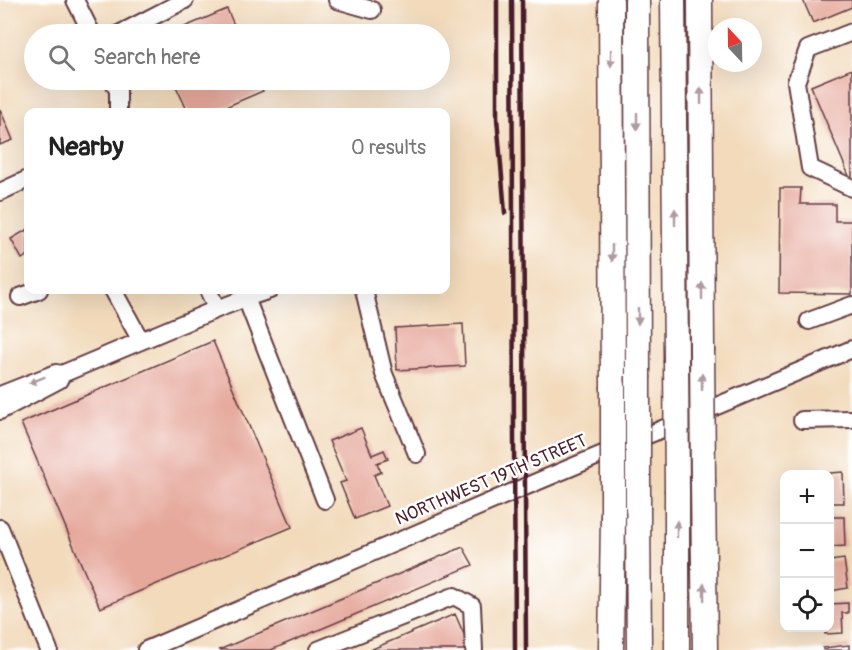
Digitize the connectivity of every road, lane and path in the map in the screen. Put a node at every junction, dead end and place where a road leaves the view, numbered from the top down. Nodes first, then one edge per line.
1 (75, 0) edge
2 (185, 0) edge
3 (337, 0) edge
4 (611, 0) edge
5 (637, 0) edge
6 (673, 0) edge
7 (700, 0) edge
8 (372, 10) dead end
9 (87, 24) edge
10 (138, 24) edge
11 (852, 32) edge
12 (118, 90) edge
13 (118, 108) edge
14 (24, 181) edge
15 (852, 188) edge
16 (0, 192) edge
17 (28, 294) edge
18 (115, 294) edge
19 (210, 294) edge
20 (258, 294) edge
21 (365, 294) edge
22 (20, 297) dead end
23 (246, 298) junction
24 (852, 305) edge
25 (217, 309) junction
26 (809, 321) dead end
27 (141, 341) junction
28 (852, 349) edge
29 (62, 374) junction
30 (0, 395) edge
31 (0, 411) edge
32 (852, 419) edge
33 (802, 420) dead end
34 (417, 454) dead end
35 (325, 500) dead end
36 (0, 528) edge
37 (6, 560) edge
38 (49, 650) edge
39 (146, 650) edge
40 (318, 650) edge
41 (474, 650) edge
42 (611, 650) edge
43 (639, 650) edge
44 (676, 650) edge
45 (705, 650) edge

1 - 9 street
2 - 10 street
3 - 8 street
4 -> 42 highway, bridge
5 -> 43 highway, bridge
44 -> 6 highway, bridge
45 -> 7 highway, bridge
11 - 15 street
12 - 13 street
14 - 16 street
17 - 22 street
18 - 27 street
19 - 25 street
20 - 23 street
21 - 34 street
23 - 25 street
23 - 35 street
24 - 26 street
25 - 27 street
27 - 29 street
28 - 39 street, NORTHWEST 19TH STREET
29 -> 30 street
29 - 31 street
32 - 33 street
36 - 37 street
37 - 38 street
40 - 41 street

